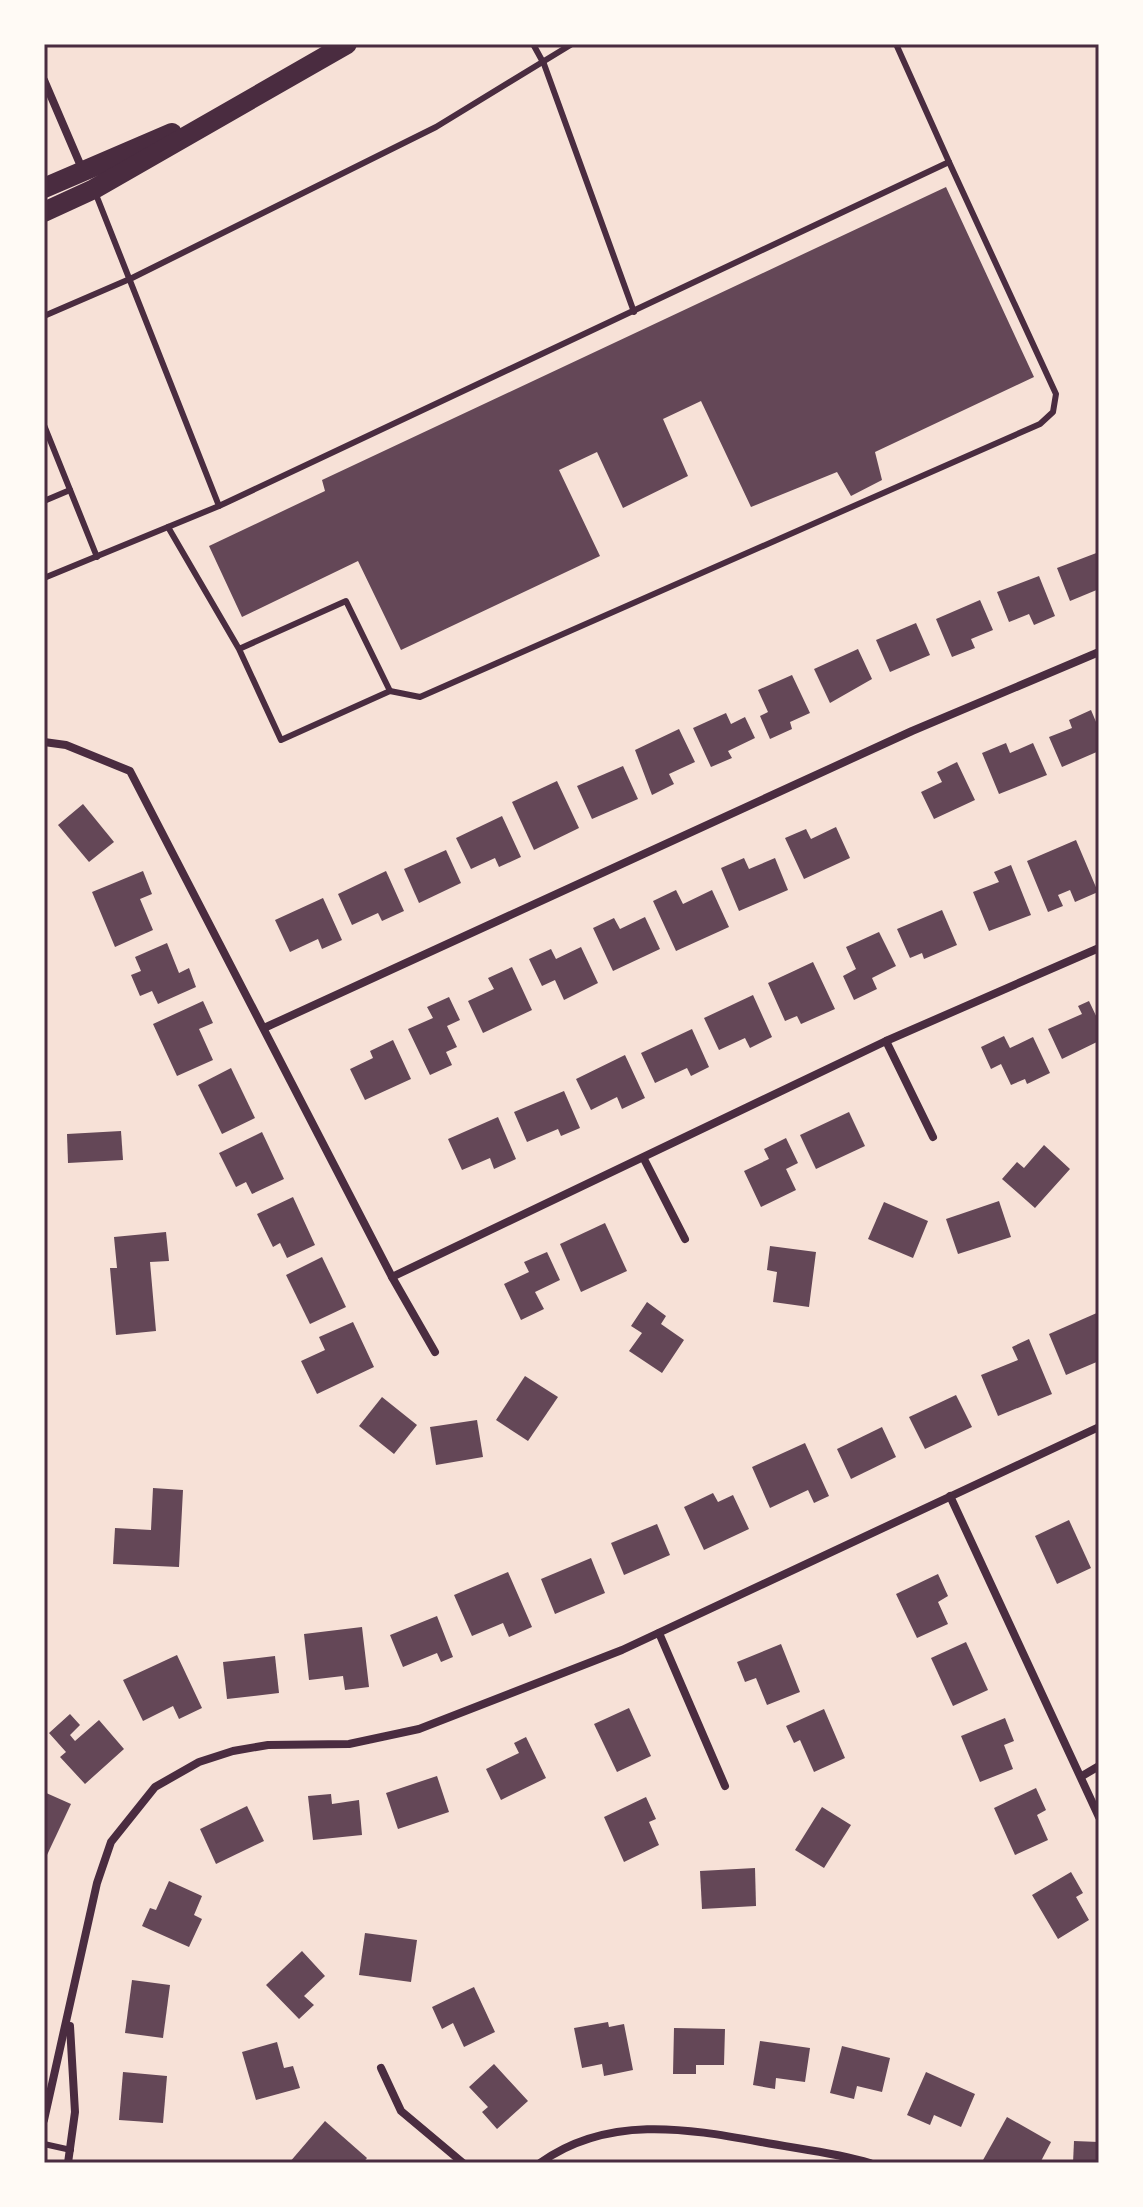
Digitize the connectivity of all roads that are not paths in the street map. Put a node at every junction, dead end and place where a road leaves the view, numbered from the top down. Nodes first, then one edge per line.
1 (347, 44) edge
2 (533, 44) edge
3 (572, 44) edge
4 (896, 44) edge
5 (544, 64) junction
6 (44, 80) edge
7 (949, 162) junction
8 (88, 180) junction
9 (44, 188) edge
10 (44, 212) edge
11 (132, 278) junction
12 (634, 312) junction
13 (44, 316) edge
14 (44, 425) edge
15 (70, 490) junction
16 (44, 501) edge
17 (219, 506) junction
18 (168, 527) junction
19 (97, 557) junction
20 (44, 578) edge
21 (239, 649) junction
22 (1099, 652) edge
23 (390, 691) junction
24 (44, 742) edge
25 (1099, 948) edge
26 (264, 1028) junction
27 (886, 1041) junction
28 (933, 1137) dead end
29 (644, 1159) junction
30 (685, 1239) dead end
31 (392, 1277) junction
32 (435, 1352) dead end
33 (1099, 1427) edge
34 (950, 1496) junction
35 (659, 1633) junction
36 (1099, 1766) edge
37 (1082, 1776) junction
38 (725, 1786) dead end
39 (1099, 1817) edge
40 (70, 2010) junction
41 (381, 2068) dead end
42 (44, 2120) edge
43 (44, 2144) edge
44 (71, 2150) junction
45 (68, 2163) edge
46 (463, 2163) edge
47 (540, 2163) edge
48 (870, 2163) edge

1 - 8 main road
2 - 5 lane
3 - 5 lane
4 - 7 lane
5 - 11 lane
5 - 12 lane
6 - 8 street
7 - 12 lane
7 - 23 lane
8 - 9 main road
8 - 10 main road
8 - 11 lane
11 - 13 lane
11 - 17 lane
12 - 17 lane
14 - 15 lane
15 - 16 lane
15 - 19 lane
17 - 18 lane
18 - 19 lane
18 - 21 lane
19 - 20 lane
21 - 23 lane
21 - 23 lane
22 - 26 street
24 - 26 street
25 - 27 street
26 - 31 street
27 - 28 street
27 - 29 street
29 - 30 street
29 - 31 street
31 - 32 street
33 - 34 street
34 - 35 street
34 - 37 street
35 - 38 street
35 - 40 street
36 - 37 street
37 - 39 street
40 - 42 street
40 - 44 street
41 - 46 street
43 - 44 lane
44 - 45 street
47 - 48 street

